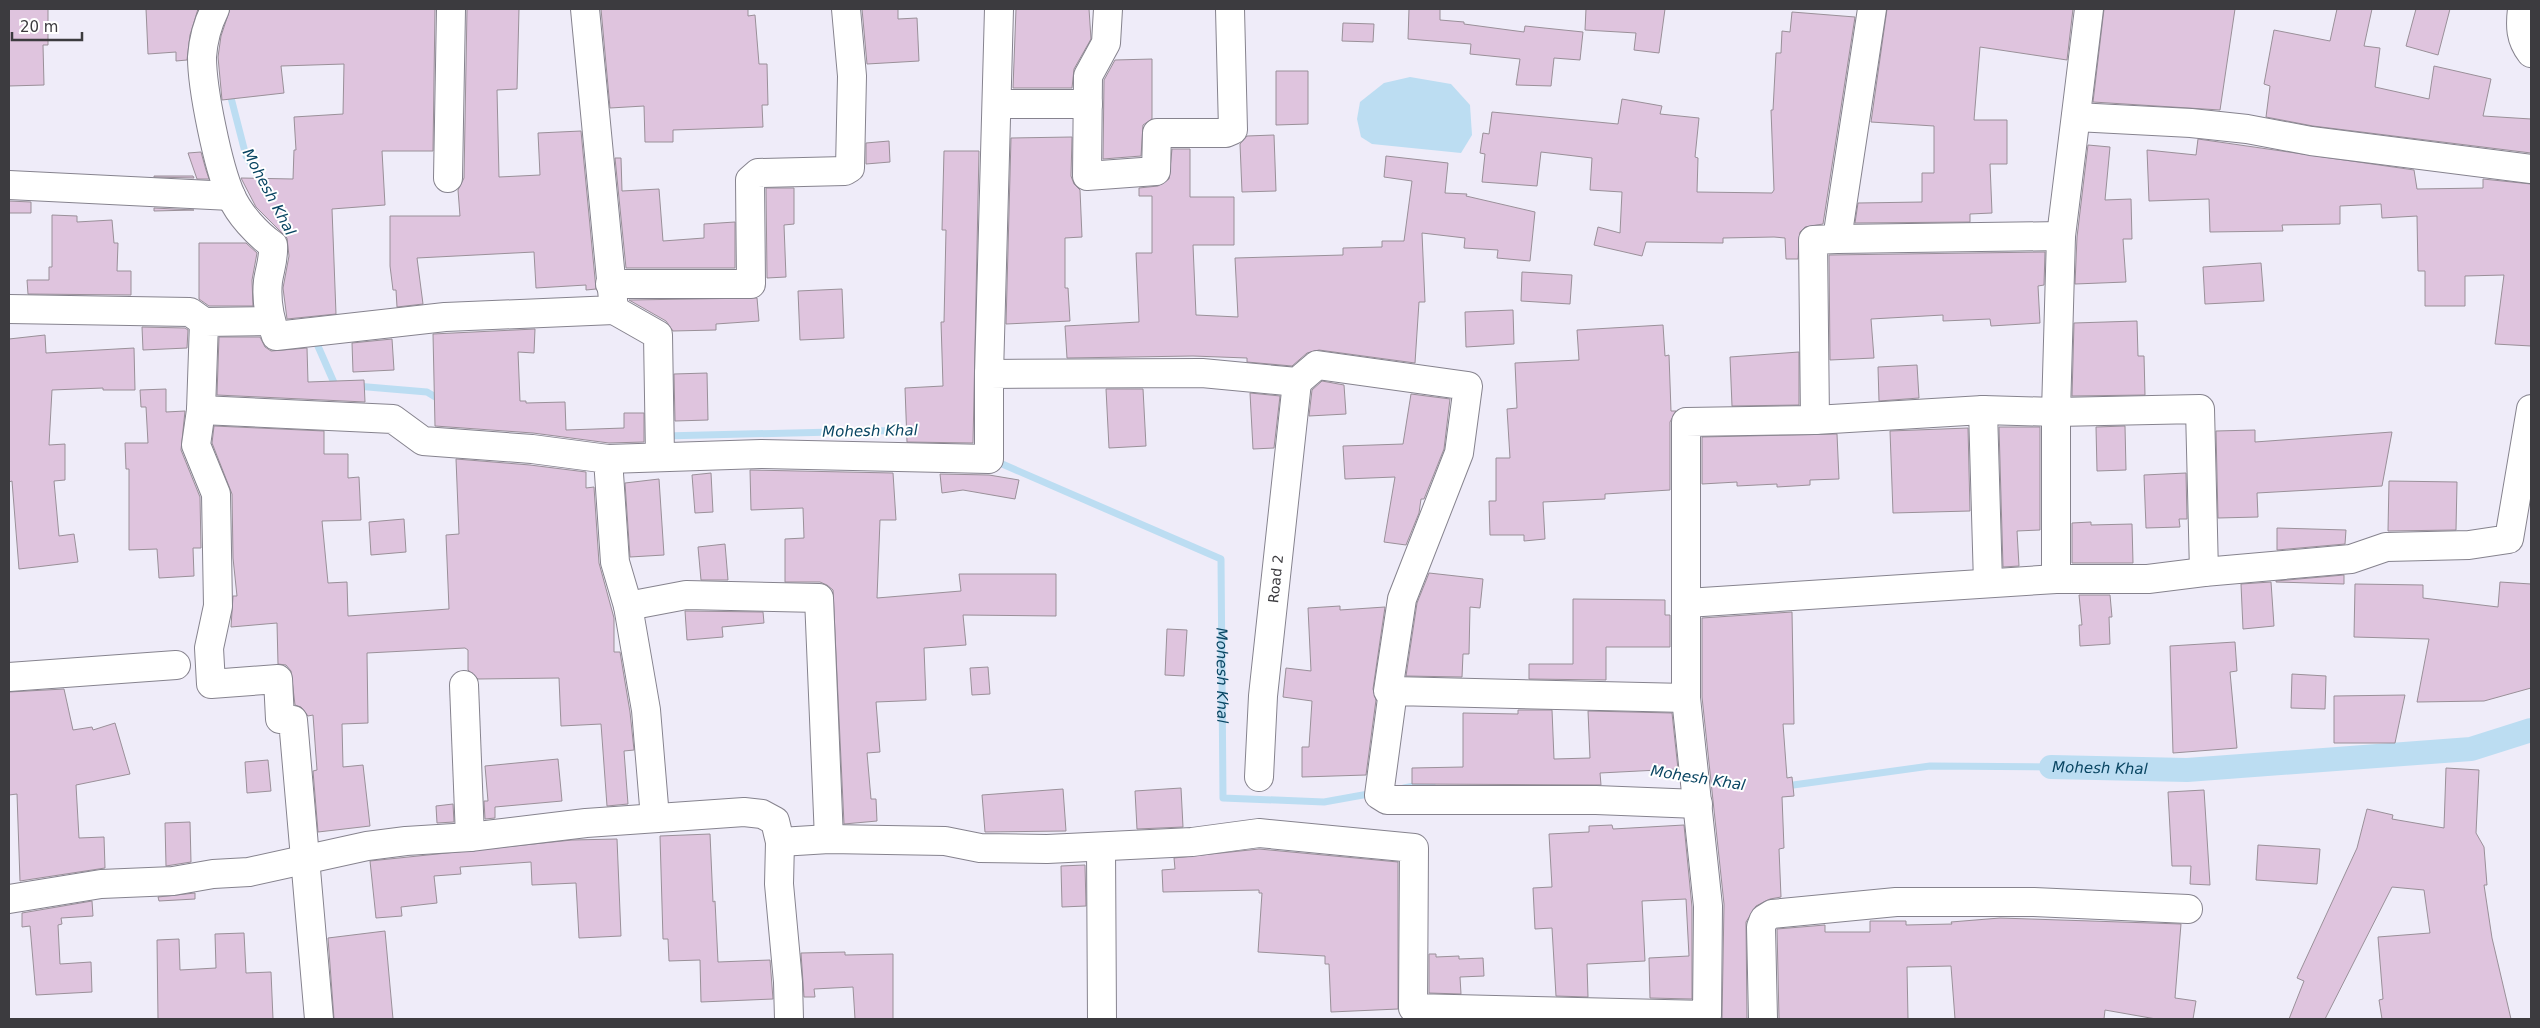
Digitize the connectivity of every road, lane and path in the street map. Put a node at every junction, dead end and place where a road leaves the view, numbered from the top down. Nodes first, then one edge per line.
1 (215, 9) edge
2 (451, 9) edge
3 (585, 9) edge
4 (846, 9) edge
5 (999, 9) edge
6 (1108, 9) edge
7 (1230, 9) edge
8 (1872, 9) edge
9 (2089, 9) edge
10 (2522, 9) edge
11 (2531, 54) edge
12 (997, 104) junction
13 (1088, 104) junction
14 (2076, 117) junction
15 (2531, 169) edge
16 (448, 178) dead end
17 (9, 185) edge
18 (231, 196) junction
19 (2061, 236) junction
20 (1837, 239) junction
21 (610, 284) junction
22 (9, 309) edge
23 (614, 310) junction
24 (270, 321) junction
25 (204, 322) junction
26 (989, 374) junction
27 (1297, 382) junction
28 (2531, 409) edge
29 (201, 410) junction
30 (1983, 410) junction
31 (2056, 412) junction
32 (1815, 420) junction
33 (660, 457) junction
34 (608, 459) junction
35 (2204, 572) junction
36 (2056, 579) junction
37 (1988, 583) junction
38 (1687, 603) junction
39 (628, 606) junction
40 (176, 665) dead end
41 (9, 677) edge
42 (464, 685) dead end
43 (1392, 691) junction
44 (1686, 698) junction
45 (1259, 777) dead end
46 (1698, 804) junction
47 (655, 818) junction
48 (470, 837) junction
49 (829, 839) junction
50 (780, 842) junction
51 (1101, 847) junction
52 (307, 859) junction
53 (9, 898) edge
54 (2188, 909) dead end
55 (1436, 1014) edge
56 (319, 1019) edge
57 (789, 1019) edge
58 (1102, 1019) edge
59 (1763, 1019) edge

1 - 18 street
2 - 16 street
3 - 21 street
4 - 21 street
5 - 12 street
6 - 13 street
7 - 13 street
8 - 20 street
9 - 14 street
10 - 11 street
12 - 13 street
12 - 26 street
14 - 15 street
14 - 19 street
17 - 18 street
18 - 24 street
19 - 20 street
19 - 31 street
20 - 32 street
21 - 23 street
22 - 25 street
23 - 24 street
23 - 33 street
24 - 25 street
25 - 29 street
26 - 27 street
26 - 33 street
27 - 43 street
27 - 45 street, Road 2
28 - 35 street
29 - 34 street
29 - 52 street
30 - 31 street
30 - 32 street
30 - 37 street
31 - 35 street
31 - 36 street
32 - 38 street
33 - 34 street
34 - 39 street
35 - 36 street
36 - 37 street
37 - 38 street
38 - 44 street
39 - 47 street
39 - 49 street
40 - 41 street
42 - 48 street
43 - 44 street
43 - 46 street
44 - 46 street
46 - 55 street
47 - 48 street
47 - 50 street
48 - 52 street
49 - 50 street
49 - 51 street
50 - 57 street
51 - 55 street
51 - 58 street
52 - 53 street
52 - 56 street
54 - 59 street

